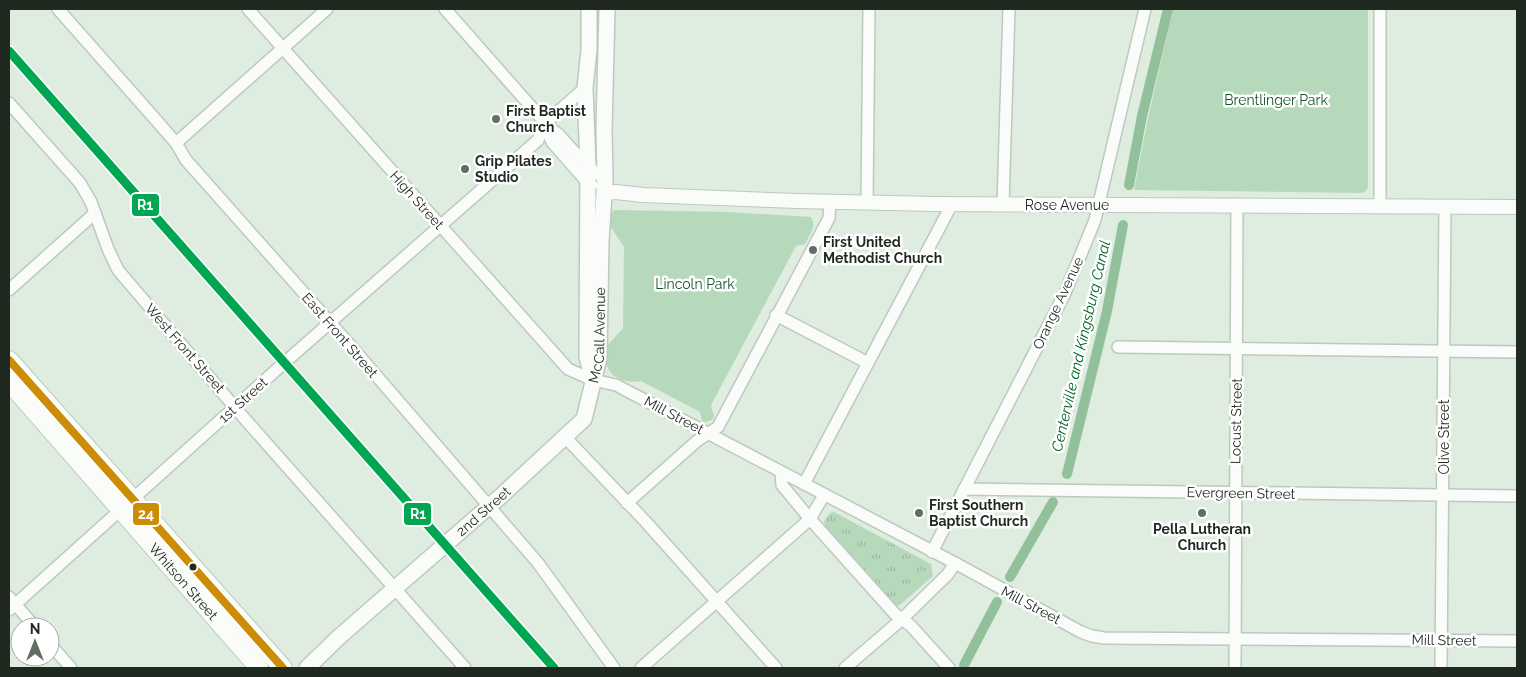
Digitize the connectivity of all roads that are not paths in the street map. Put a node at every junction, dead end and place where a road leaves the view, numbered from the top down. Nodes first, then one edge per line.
1 (58, 9) edge
2 (248, 9) edge
3 (327, 9) edge
4 (445, 9) edge
5 (589, 9) edge
6 (607, 9) edge
7 (868, 9) edge
8 (1009, 9) edge
9 (1145, 9) edge
10 (1380, 9) edge
11 (283, 48) junction
12 (585, 88) junction
13 (9, 103) edge
14 (544, 124) junction
15 (176, 144) junction
16 (588, 167) junction
17 (588, 183) junction
18 (609, 188) junction
19 (830, 202) junction
20 (867, 202) junction
21 (952, 204) junction
22 (1003, 204) junction
23 (1237, 204) junction
24 (1098, 205) junction
25 (1380, 205) junction
26 (1445, 206) junction
27 (1517, 207) edge
28 (95, 213) junction
29 (440, 226) junction
30 (9, 290) edge
31 (776, 315) junction
32 (330, 323) junction
33 (1118, 347) dead end
34 (1237, 349) junction
35 (1444, 351) junction
36 (1517, 352) edge
37 (9, 360) edge
38 (868, 363) junction
39 (593, 380) junction
40 (9, 382) edge
41 (235, 407) junction
42 (709, 434) junction
43 (565, 437) junction
44 (781, 472) junction
45 (804, 484) junction
46 (964, 489) junction
47 (1236, 493) junction
48 (824, 495) junction
49 (1444, 495) junction
50 (1517, 496) edge
51 (627, 503) junction
52 (126, 504) junction
53 (489, 507) junction
54 (810, 519) junction
55 (932, 552) junction
56 (955, 563) junction
57 (394, 590) junction
58 (716, 602) junction
59 (11, 604) edge
60 (25, 617) edge
61 (902, 619) junction
62 (1235, 638) junction
63 (1442, 640) junction
64 (1517, 641) edge
65 (60, 655) edge
66 (71, 668) edge
67 (259, 668) edge
68 (283, 668) edge
69 (307, 668) edge
70 (465, 668) edge
71 (614, 668) edge
72 (640, 668) edge
73 (776, 668) edge
74 (845, 668) edge
75 (949, 668) edge
76 (1235, 668) edge
77 (1442, 668) edge

1 - 15 street, East Front Street
2 - 11 street, High Street
3 - 11 street
4 - 14 street
5 - 12 main road, McCall Avenue
6 - 18 main road, McCall Avenue
7 - 20 street
8 - 22 street
9 - 24 street, Orange Avenue
10 - 25 street
11 - 15 street
11 - 29 street, High Street
12 - 14 street, 1st Street
12 - 16 main road, McCall Avenue
13 - 28 street, West Front Street
14 - 16 street
14 - 17 street
14 - 29 street, 1st Street
15 - 32 street, East Front Street
16 - 17 main road, McCall Avenue
16 - 18 street
17 - 18 street
17 - 39 main road, McCall Avenue
18 - 19 street, Rose Avenue
18 - 39 main road, McCall Avenue
19 - 20 street, Rose Avenue
19 - 31 street
20 - 21 street, Rose Avenue
21 - 22 street, Rose Avenue
21 - 38 street
22 - 24 street, Rose Avenue
23 - 24 street, Rose Avenue
23 - 25 street, Rose Avenue
23 - 34 street, Locust Street
24 - 46 street, Orange Avenue
25 - 26 street, Rose Avenue
26 - 27 street, Rose Avenue
26 - 35 street, Olive Street
28 - 30 street
28 - 41 street, West Front Street
29 - 32 street, 1st Street
29 - 39 street, High Street
31 - 38 street
31 - 42 street
32 - 41 street, 1st Street
32 - 53 street, East Front Street
33 - 34 street
34 - 35 street
34 - 47 street, Locust Street
35 - 36 street
35 - 49 street, Olive Street
37 - 52 main road, Whitson Street
38 - 45 street
39 - 42 street, Mill Street
39 - 43 main road, 2nd Street
40 - 52 main road, Whitson Street
41 - 52 street, 1st Street
41 - 57 street, West Front Street
42 - 44 street, Mill Street
42 - 51 street
43 - 51 street
43 - 53 main road, 2nd Street
44 - 45 street, Mill Street
44 - 54 street
45 - 48 street, Mill Street
46 - 47 street, Evergreen Street
46 - 55 street, Orange Avenue
47 - 49 street, Evergreen Street
47 - 62 street, Locust Street
48 - 54 street
48 - 55 street, Mill Street
49 - 50 street, Evergreen Street
49 - 63 street, Olive Street
51 - 58 street
52 - 59 street, 1st Street
52 - 67 main road, Whitson Street
52 - 68 main road, Whitson Street
53 - 57 main road, 2nd Street
53 - 71 street, East Front Street
54 - 58 street
54 - 61 street
55 - 56 street, Mill Street
56 - 61 street
56 - 62 street, Mill Street
57 - 69 main road, 2nd Street
57 - 70 street, West Front Street
58 - 72 street
58 - 73 street
59 - 60 street
61 - 74 street
61 - 75 street
62 - 63 street, Mill Street
62 - 76 street, Locust Street
63 - 64 street, Mill Street
63 - 77 street, Olive Street
65 - 66 street

